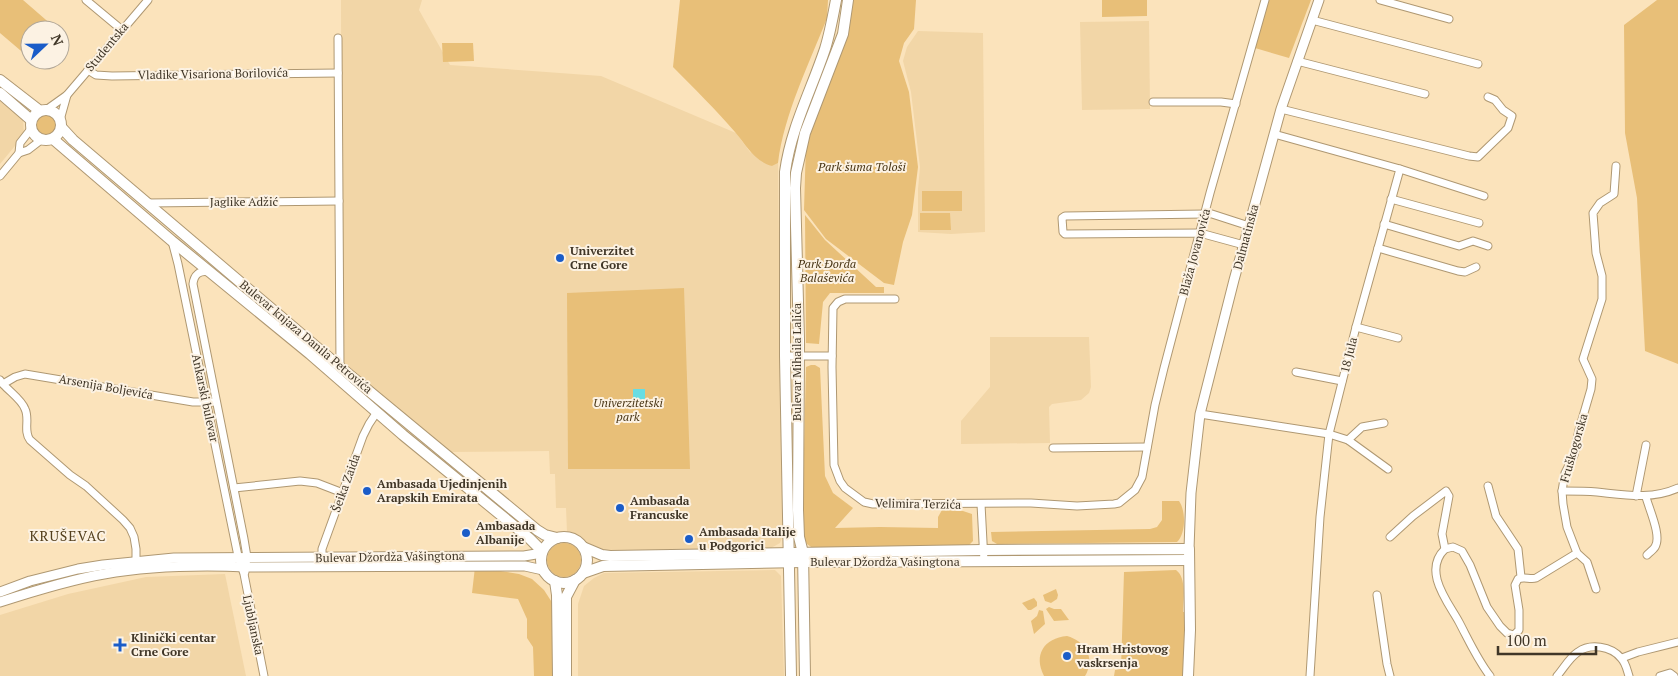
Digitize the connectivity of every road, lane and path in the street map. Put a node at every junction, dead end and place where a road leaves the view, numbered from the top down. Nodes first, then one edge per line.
1 (86, 0) edge
2 (148, 0) edge
3 (836, 0) edge
4 (848, 0) edge
5 (1265, 0) edge
6 (1319, 0) edge
7 (1380, 0) edge
8 (1449, 19) dead end
9 (1312, 20) junction
10 (122, 30) junction
11 (338, 38) dead end
12 (1297, 61) junction
13 (1478, 64) dead end
14 (88, 70) junction
15 (338, 73) junction
16 (0, 80) edge
17 (0, 93) edge
18 (1425, 94) dead end
19 (67, 95) junction
20 (1488, 97) dead end
21 (1153, 102) dead end
22 (1236, 104) junction
23 (1281, 109) junction
24 (43, 110) junction
25 (31, 124) junction
26 (61, 124) junction
27 (1274, 134) junction
28 (53, 138) junction
29 (41, 140) junction
30 (18, 153) junction
31 (1616, 166) dead end
32 (1400, 168) junction
33 (0, 176) edge
34 (1484, 196) dead end
35 (1390, 199) junction
36 (340, 201) junction
37 (148, 203) junction
38 (1205, 214) junction
39 (1479, 223) dead end
40 (1384, 224) junction
41 (1249, 226) junction
42 (1200, 233) junction
43 (172, 241) junction
44 (1244, 245) junction
45 (1488, 246) dead end
46 (1378, 248) junction
47 (1476, 266) dead end
48 (210, 272) junction
49 (895, 299) dead end
50 (1356, 327) junction
51 (1398, 338) dead end
52 (785, 356) junction
53 (798, 356) junction
54 (832, 356) junction
55 (340, 367) junction
56 (1296, 372) dead end
57 (1342, 381) junction
58 (2, 382) edge
59 (216, 402) junction
60 (206, 403) junction
61 (377, 412) junction
62 (1200, 414) junction
63 (1384, 423) dead end
64 (1329, 434) junction
65 (1348, 440) junction
66 (1646, 445) dead end
67 (1147, 447) junction
68 (1053, 448) dead end
69 (1388, 469) dead end
70 (1488, 486) dead end
71 (234, 488) junction
72 (1678, 488) edge
73 (1562, 491) junction
74 (343, 493) junction
75 (1636, 496) junction
76 (1646, 497) junction
77 (1124, 500) joint
78 (981, 504) junction
79 (1390, 537) dead end
80 (557, 538) junction
81 (583, 547) junction
82 (1445, 549) junction
83 (983, 550) junction
84 (542, 552) junction
85 (1577, 553) junction
86 (1189, 554) junction
87 (1647, 555) dead end
88 (242, 556) junction
89 (322, 557) junction
90 (790, 558) junction
91 (803, 558) junction
92 (984, 561) junction
93 (136, 565) junction
94 (244, 570) junction
95 (543, 570) junction
96 (579, 577) junction
97 (1521, 577) junction
98 (554, 581) junction
99 (1596, 589) dead end
100 (0, 592) edge
101 (1378, 595) dead end
102 (0, 602) edge
103 (1678, 642) edge
104 (1622, 658) junction
105 (264, 676) edge
106 (558, 676) edge
107 (566, 676) edge
108 (791, 676) edge
109 (806, 676) edge
110 (1188, 676) edge
111 (1310, 676) edge
112 (1390, 676) edge
113 (1490, 676) edge
114 (1557, 676) edge
115 (1628, 676) edge
116 (1660, 676) edge
117 (1674, 676) edge

1 - 10 street
2 - 10 street, Studentska
3 - 52 main road, Bulevar Mihaila Lalića
4 - 53 main road, Bulevar Mihaila Lalića
5 - 22 street, Blaža Jovanovića
6 - 9 street, Dalmatinska
7 - 8 street
9 - 12 street, Dalmatinska
9 - 13 street
10 - 14 street, Studentska
11 - 15 street
12 - 18 street
12 - 23 street, Dalmatinska
14 - 15 street, Vladike Visariona Borilovića
14 - 19 street, Studentska
15 - 36 street
16 - 24 main road, Bulevar knjaza Danila Petrovića
17 - 25 main road
19 - 24 street, Studentska
19 - 26 street, Studentska
20 - 23 street
21 - 22 street
22 - 38 street, Blaža Jovanovića
23 - 27 street, Dalmatinska
24 - 25 main road
24 - 26 main road, Bulevar knjaza Danila Petrovića
25 - 29 main road
25 - 30 street
26 - 28 main road
26 - 37 main road, Bulevar knjaza Danila Petrovića
27 - 32 street
27 - 41 street, Dalmatinska
28 - 29 main road
28 - 43 main road, Bulevar knjaza Danila Petrovića
29 - 30 street
30 - 33 street
31 - 73 street, Fruškogorska
32 - 34 street
32 - 35 street, 18 Jula
35 - 39 street
35 - 40 street, 18 Jula
36 - 37 street, Jaglike Adžić
36 - 55 street
37 - 55 main road, Bulevar knjaza Danila Petrovića
38 - 41 street
38 - 42 street, Blaža Jovanovića
38 - 42 street
40 - 45 street
40 - 46 street, 18 Jula
41 - 44 street, Dalmatinska
42 - 44 street
42 - 67 street, Blaža Jovanovića
43 - 48 main road, Bulevar knjaza Danila Petrovića
43 - 60 street, Ankarski bulevar
44 - 62 street, Dalmatinska
46 - 47 street
46 - 50 street, 18 Jula
48 - 59 street, Ankarski bulevar
48 - 61 main road, Bulevar knjaza Danila Petrovića
49 - 54 street, Velimira Terzića
50 - 51 street
50 - 57 street, 18 Jula
52 - 53 street
52 - 90 main road, Bulevar Mihaila Lalića
53 - 54 street
53 - 91 main road, Bulevar Mihaila Lalića
54 - 78 street, Velimira Terzića
55 - 80 main road, Bulevar knjaza Danila Petrovića
56 - 57 street
57 - 64 street, 18 Jula
58 - 60 street, Arsenija Boljevića
58 - 93 street
59 - 60 street, Arsenija Boljevića
59 - 71 street, Ankarski bulevar
60 - 88 street, Ankarski bulevar
61 - 74 street, Šeika Zaida
61 - 84 main road, Bulevar knjaza Danila Petrovića
62 - 64 street
62 - 86 street, Dalmatinska
63 - 65 street
64 - 65 street
64 - 111 street, 18 Jula
65 - 69 street
66 - 75 street
67 - 68 street
67 - 77 street, Blaža Jovanovića
70 - 97 street
71 - 74 street
71 - 88 street, Ankarski bulevar
72 - 76 street
73 - 75 street
73 - 85 street, Fruškogorska
74 - 89 street, Šeika Zaida
75 - 76 street
76 - 87 street
77 - 78 street, Velimira Terzića
78 - 83 street
79 - 82 street
80 - 81 main road
80 - 84 main road
81 - 90 main road, Bulevar Džordža Vašingtona
81 - 96 main road
82 - 97 street
82 - 113 street
83 - 86 main road, Bulevar Džordža Vašingtona
83 - 91 main road, Bulevar Džordža Vašingtona
83 - 92 street
84 - 89 street, Bulevar Džordža Vašingtona
84 - 95 main road
85 - 97 street
85 - 99 street, Fruškogorska
86 - 92 main road, Bulevar Džordža Vašingtona
86 - 110 main road, Dalmatinska
88 - 89 street, Bulevar Džordža Vašingtona
88 - 93 street, Bulevar Džordža Vašingtona
88 - 94 street, Ljubljanska
90 - 91 main road, Bulevar Džordža Vašingtona
90 - 96 main road, Bulevar Džordža Vašingtona
90 - 108 main road, Bulevar Mihaila Lalića
91 - 92 main road, Bulevar Džordža Vašingtona
91 - 109 main road, Bulevar Mihaila Lalića
93 - 94 street, Bulevar Džordža Vašingtona
93 - 100 street
93 - 102 street
94 - 95 street, Bulevar Džordža Vašingtona
94 - 105 street, Ljubljanska
95 - 98 main road
96 - 98 main road
96 - 107 main road
98 - 106 main road
101 - 112 street
103 - 104 street
104 - 114 street
104 - 115 street
116 - 117 street

